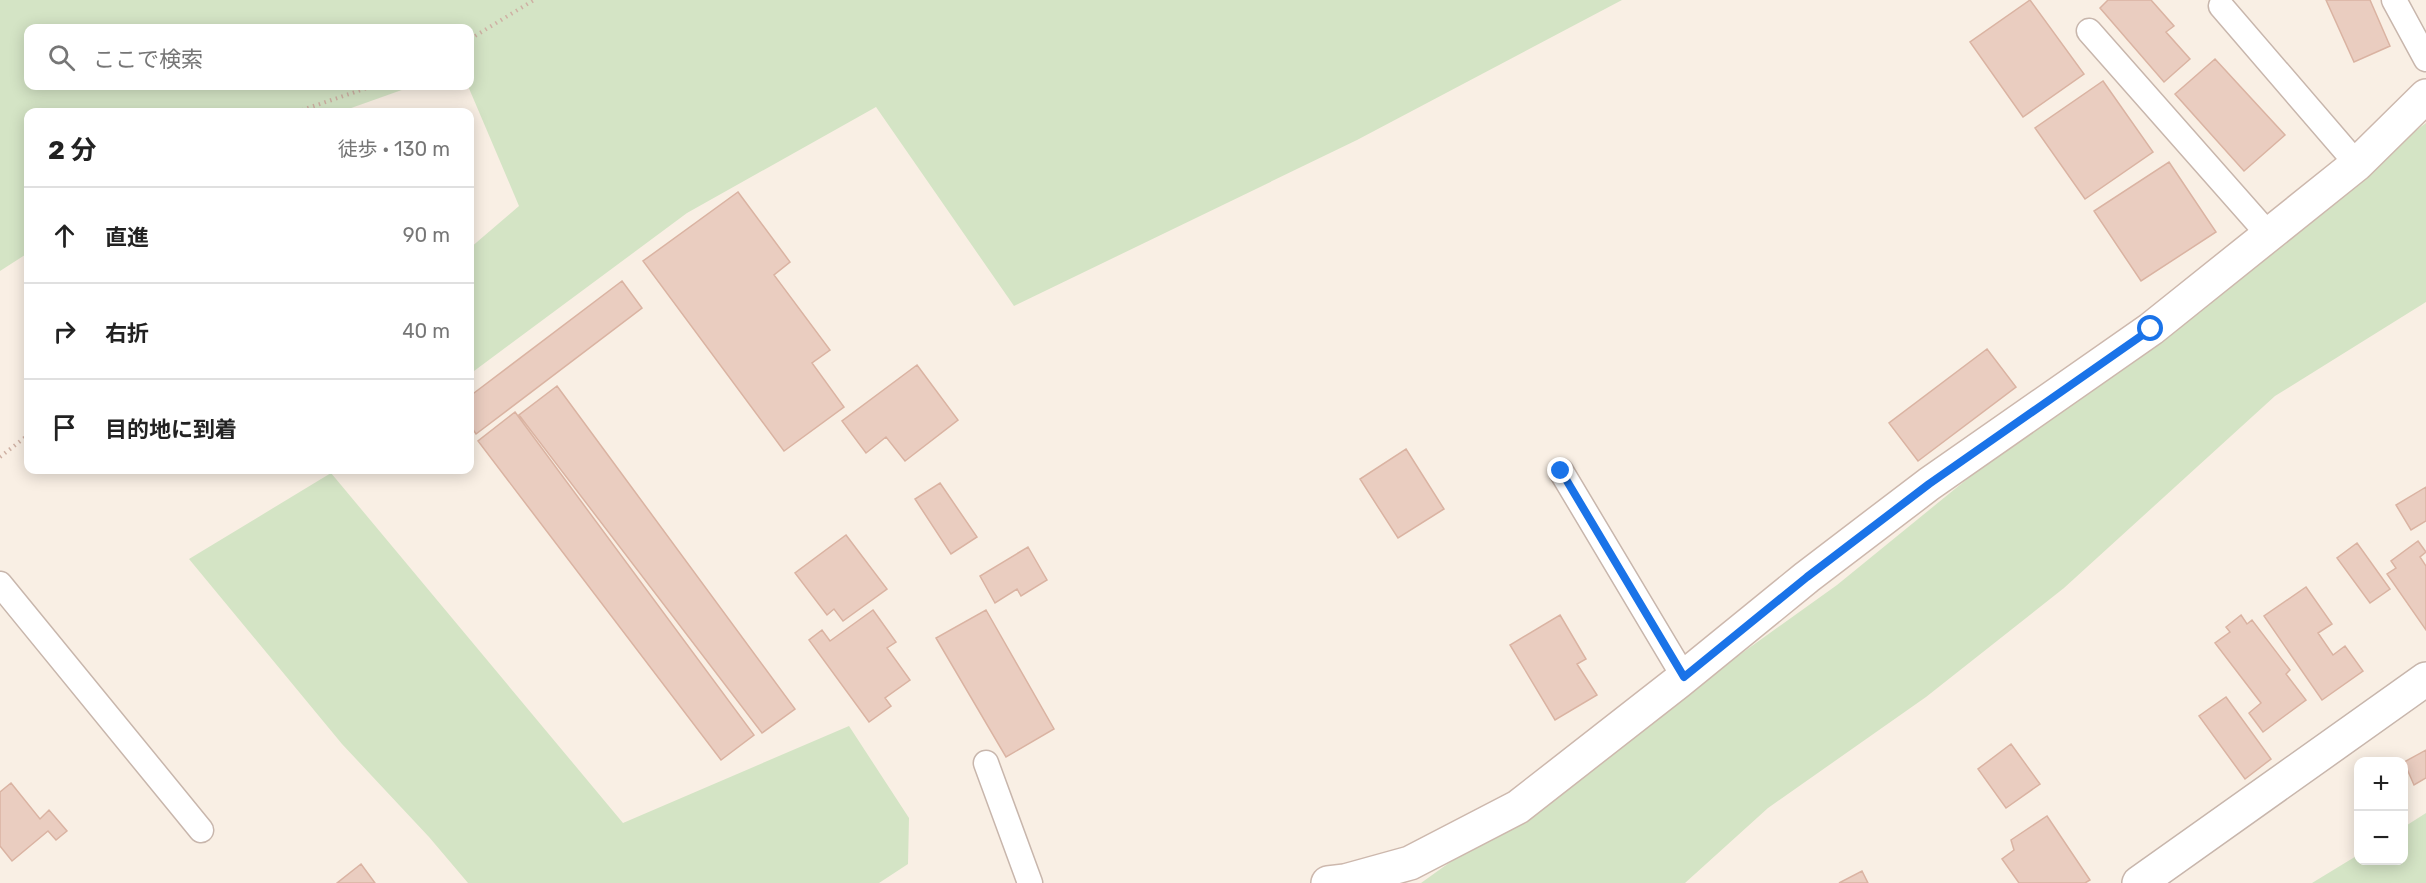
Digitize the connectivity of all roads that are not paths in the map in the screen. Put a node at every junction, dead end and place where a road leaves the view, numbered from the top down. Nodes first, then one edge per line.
1 (2394, 0) edge
2 (2221, 6) dead end
3 (2089, 32) dead end
4 (2426, 59) edge
5 (2426, 96) edge
6 (2357, 164) junction
7 (2269, 235) junction
8 (1561, 471) dead end
9 (0, 584) edge
10 (1684, 677) junction
11 (2426, 679) edge
12 (986, 763) dead end
13 (201, 830) dead end
14 (1030, 883) edge
15 (1328, 883) edge
16 (2139, 883) edge

1 - 4 lane
2 - 6 lane
3 - 7 lane
5 - 6 street
6 - 7 street
7 - 10 street
8 - 10 lane
9 - 13 lane
10 - 15 street
11 - 16 street
12 - 14 lane

